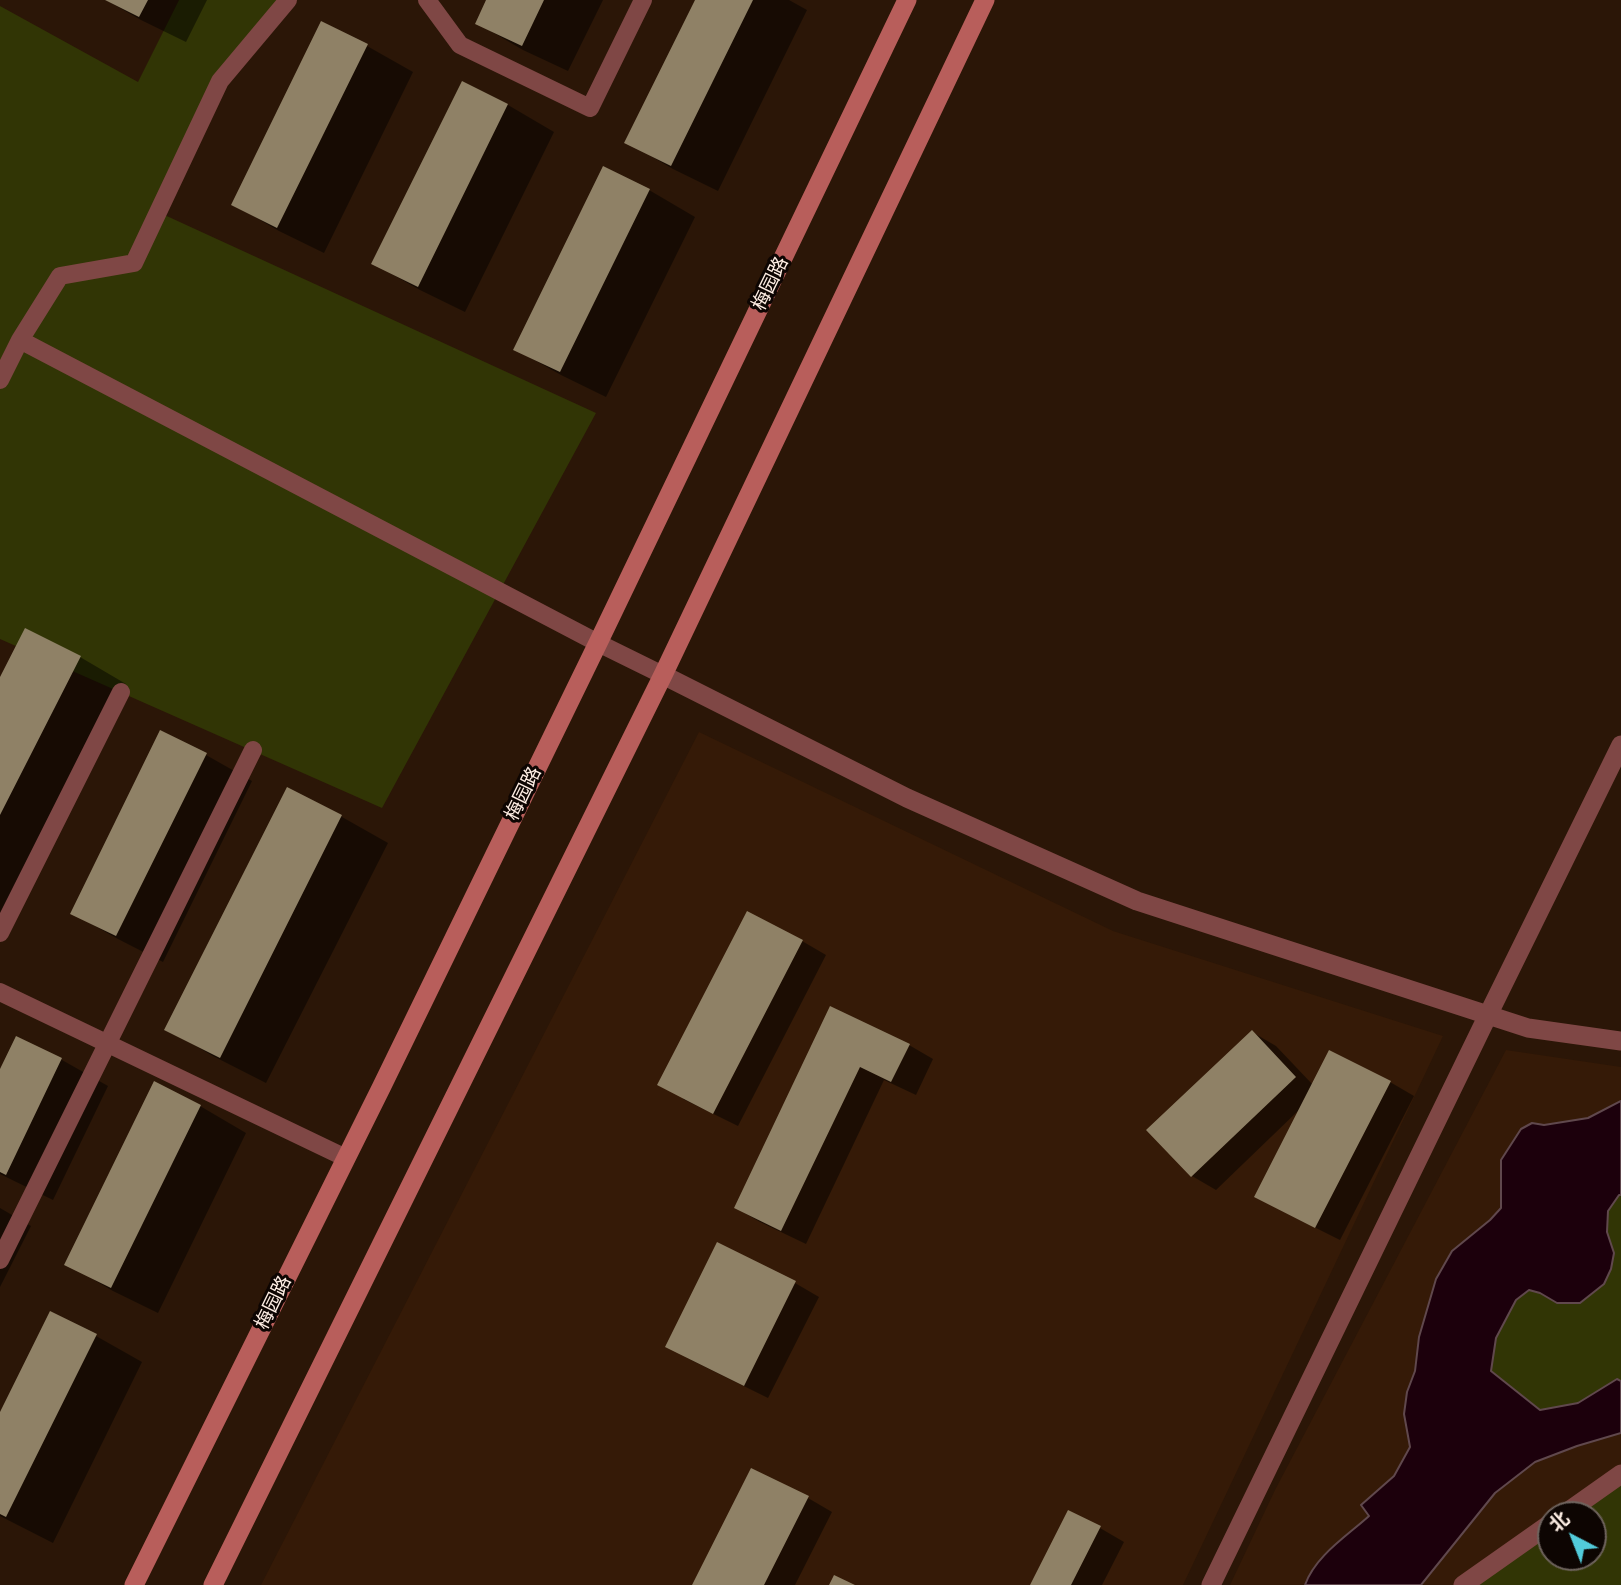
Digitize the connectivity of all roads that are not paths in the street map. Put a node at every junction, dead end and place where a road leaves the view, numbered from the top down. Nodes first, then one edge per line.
1 (288, 0) edge
2 (427, 0) edge
3 (643, 0) edge
4 (908, 0) edge
5 (985, 0) edge
6 (20, 340) junction
7 (0, 380) edge
8 (598, 643) junction
9 (663, 675) junction
10 (121, 692) dead end
11 (1621, 746) edge
12 (253, 750) dead end
13 (0, 933) edge
14 (0, 992) edge
15 (1488, 1015) junction
16 (1621, 1041) edge
17 (108, 1044) junction
18 (346, 1158) junction
19 (0, 1260) edge
20 (1621, 1474) edge
21 (1583, 1501) edge
22 (1537, 1533) edge
23 (134, 1585) edge
24 (213, 1585) edge
25 (1211, 1585) edge
26 (1462, 1585) edge

1 - 6 lane
2 - 3 lane
4 - 8 main road, 梅园路
5 - 9 main road
6 - 7 lane
6 - 8 lane
8 - 9 lane
8 - 18 main road, 梅园路
9 - 15 street
9 - 24 main road
10 - 13 lane
11 - 15 street
12 - 17 lane
14 - 17 lane
15 - 16 street
15 - 25 street
17 - 18 lane
17 - 19 lane
18 - 23 main road, 梅园路
20 - 21 street
22 - 26 street

